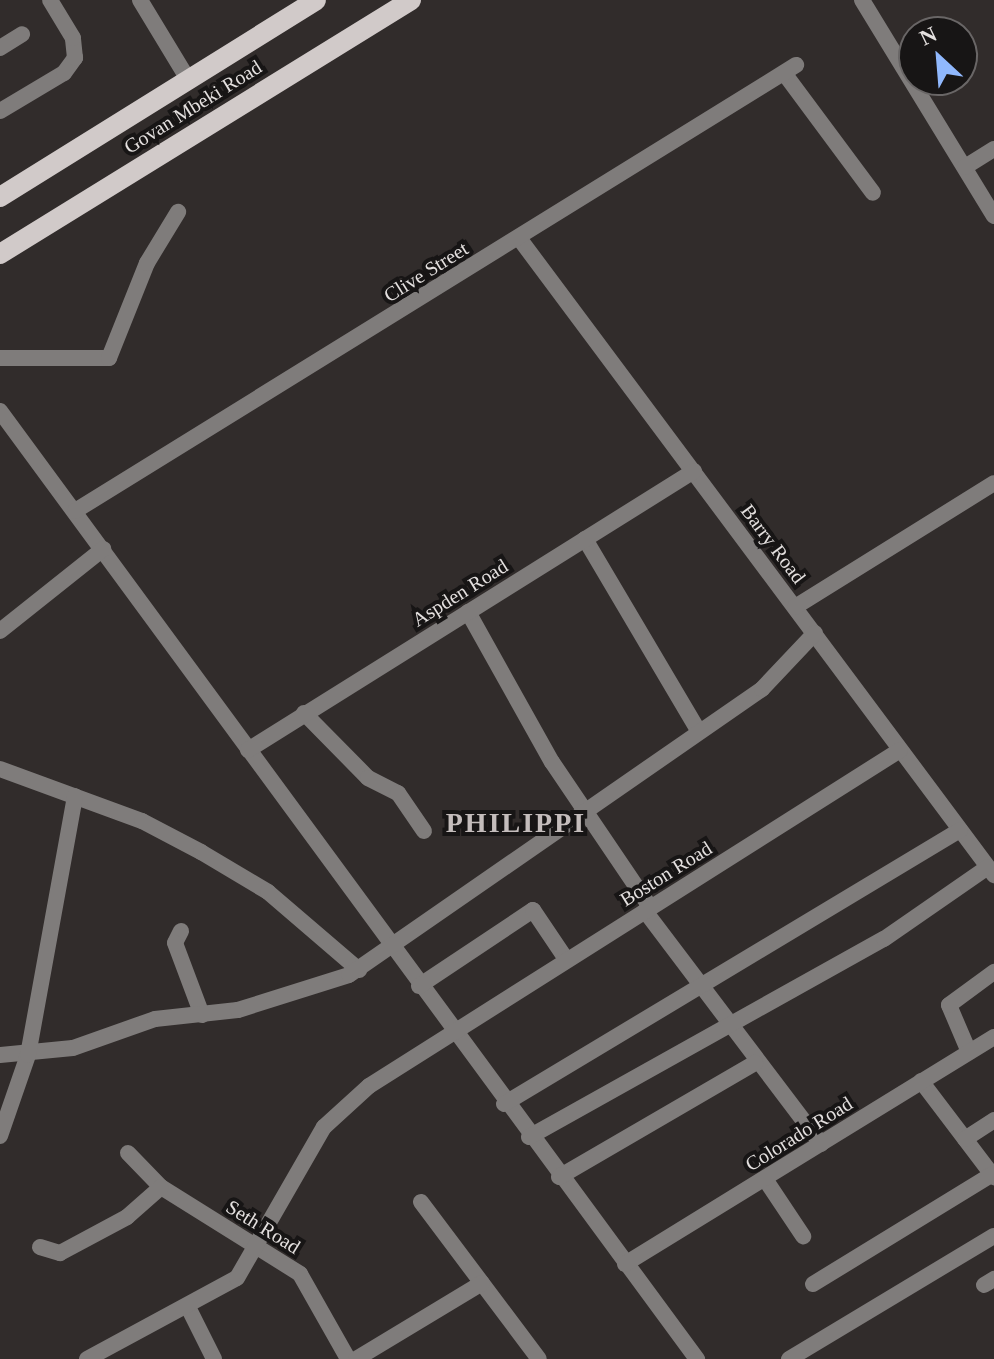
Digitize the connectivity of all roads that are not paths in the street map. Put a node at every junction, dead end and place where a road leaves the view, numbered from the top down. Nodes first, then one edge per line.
1 (50, 0) edge
2 (140, 0) edge
3 (316, 0) edge
4 (411, 0) edge
5 (862, 0) edge
6 (22, 34) dead end
7 (0, 48) edge
8 (189, 81) junction
9 (0, 111) edge
10 (994, 149) edge
11 (965, 167) junction
12 (873, 193) dead end
13 (0, 197) edge
14 (178, 212) dead end
15 (994, 216) edge
16 (519, 238) junction
17 (0, 254) edge
18 (0, 358) edge
19 (0, 411) edge
20 (694, 471) junction
21 (994, 483) edge
22 (75, 511) junction
23 (585, 539) junction
24 (103, 549) junction
25 (795, 607) junction
26 (468, 612) junction
27 (0, 631) edge
28 (815, 633) junction
29 (304, 713) junction
30 (698, 730) junction
31 (248, 750) junction
32 (900, 750) junction
33 (0, 769) edge
34 (75, 796) junction
35 (587, 810) junction
36 (960, 830) junction
37 (424, 831) dead end
38 (991, 871) edge
39 (647, 909) junction
40 (181, 931) dead end
41 (389, 945) junction
42 (566, 959) junction
43 (359, 970) junction
44 (994, 972) edge
45 (419, 986) junction
46 (700, 986) junction
47 (202, 1015) junction
48 (727, 1026) junction
49 (450, 1029) junction
50 (994, 1037) edge
51 (969, 1052) junction
52 (0, 1055) edge
53 (28, 1055) junction
54 (755, 1063) junction
55 (921, 1081) junction
56 (504, 1104) junction
57 (994, 1120) edge
58 (0, 1136) edge
59 (529, 1137) junction
60 (965, 1139) junction
61 (821, 1144) junction
62 (128, 1153) dead end
63 (993, 1175) edge
64 (559, 1177) junction
65 (765, 1179) junction
66 (161, 1187) junction
67 (421, 1202) dead end
68 (803, 1236) dead end
69 (994, 1236) edge
70 (257, 1246) junction
71 (40, 1247) dead end
72 (625, 1264) junction
73 (482, 1283) junction
74 (813, 1284) dead end
75 (188, 1307) junction
76 (118, 1352) edge
77 (87, 1359) edge
78 (214, 1359) edge
79 (348, 1359) edge
80 (356, 1359) edge
81 (539, 1359) edge
82 (697, 1359) edge
83 (789, 1359) edge

1 - 9 street
2 - 8 street
3 - 8 main road, Govan Mbeki Road
4 - 17 main road, Govan Mbeki Road
5 - 11 street
6 - 7 street
8 - 13 main road, Govan Mbeki Road
10 - 11 street
11 - 15 street
12 - 16 street, Clive Street
14 - 18 street
16 - 20 street, Barry Road
16 - 22 street, Clive Street
19 - 22 street
20 - 23 street, Aspden Road
20 - 25 street, Barry Road
21 - 25 street
22 - 24 street
23 - 26 street, Aspden Road
23 - 30 street
24 - 27 street
24 - 31 street
25 - 28 street, Barry Road
26 - 29 street, Aspden Road
26 - 35 street
28 - 30 street
28 - 32 street, Barry Road
29 - 31 street, Aspden Road
29 - 37 street
30 - 35 street
31 - 41 street
32 - 36 street, Barry Road
32 - 39 street, Boston Road
33 - 34 street
34 - 43 street
34 - 53 street
35 - 39 street
35 - 41 street
36 - 38 street, Barry Road
36 - 46 street
38 - 48 street
39 - 42 street, Boston Road
39 - 46 street
40 - 47 street
41 - 43 street
41 - 45 street
42 - 45 street
42 - 49 street, Boston Road
43 - 47 street
44 - 51 street
45 - 49 street
46 - 48 street
46 - 56 street
47 - 53 street
48 - 54 street
48 - 59 street
49 - 56 street
49 - 70 street, Boston Road
50 - 51 street, Colorado Road
51 - 55 street, Colorado Road
52 - 53 street
53 - 58 street
54 - 61 street
54 - 64 street
55 - 60 street
55 - 61 street, Colorado Road
56 - 59 street
57 - 60 street
59 - 64 street
60 - 63 street
61 - 65 street, Colorado Road
62 - 66 street, Seth Road
63 - 74 street
64 - 72 street
65 - 68 street
65 - 72 street, Colorado Road
66 - 70 street, Seth Road
66 - 71 street
67 - 73 street
69 - 83 street
70 - 75 street, Boston Road
70 - 79 street, Seth Road
72 - 82 street
73 - 80 street
73 - 81 street
75 - 76 street, Boston Road
75 - 78 street
76 - 77 street, Boston Road

